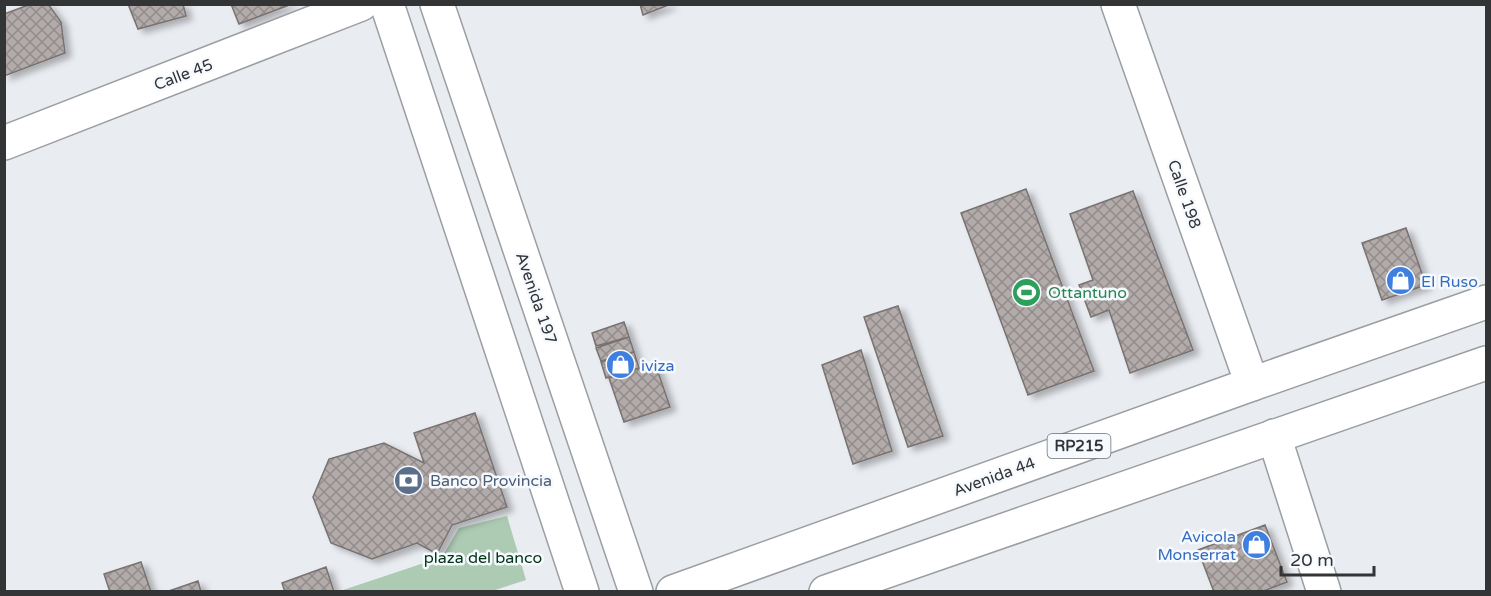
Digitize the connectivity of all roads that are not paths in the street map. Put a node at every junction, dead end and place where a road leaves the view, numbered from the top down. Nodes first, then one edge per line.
1 (361, 4) edge
2 (387, 4) edge
3 (438, 4) edge
4 (1118, 4) edge
5 (4, 143) edge
6 (1486, 302) edge
7 (1486, 363) edge
8 (1252, 384) junction
9 (1274, 436) junction
10 (582, 591) edge
11 (636, 591) edge
12 (673, 591) edge
13 (826, 591) edge
14 (1324, 591) edge

1 - 5 main road, Calle 45
2 - 10 main road
3 - 11 main road, Avenida 197
4 - 8 main road, Calle 198
6 - 8 main road, Avenida 44 / RP215
7 - 9 main road
8 - 12 main road, Avenida 44 / RP215
9 - 13 main road
9 - 14 main road

